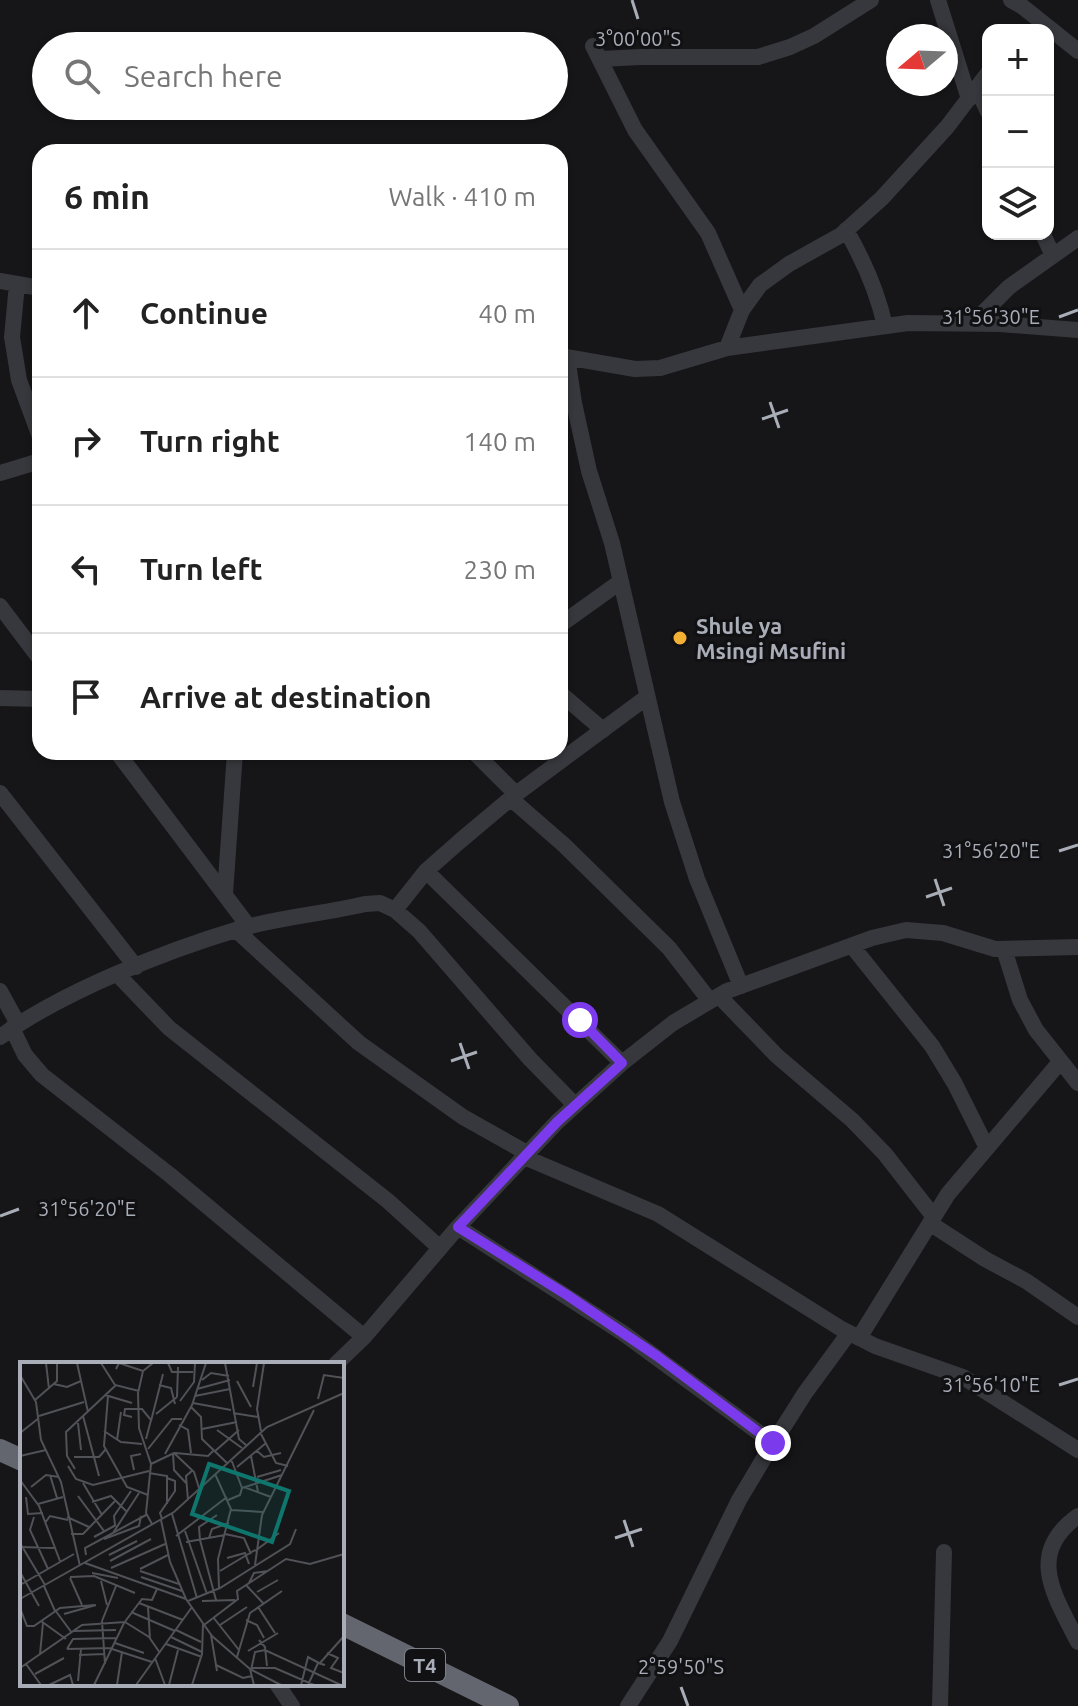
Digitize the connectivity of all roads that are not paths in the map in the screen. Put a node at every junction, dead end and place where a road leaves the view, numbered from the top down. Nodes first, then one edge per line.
1 (871, 0) edge
2 (938, 0) edge
3 (1011, 0) edge
4 (1032, 24) edge
5 (1054, 37) edge
6 (1078, 51) edge
7 (982, 81) edge
8 (973, 94) junction
9 (982, 105) edge
10 (846, 230) junction
11 (1078, 238) edge
12 (1046, 240) edge
13 (1053, 256) junction
14 (0, 281) edge
15 (17, 284) junction
16 (32, 287) edge
17 (742, 310) junction
18 (972, 324) junction
19 (885, 326) junction
20 (1078, 330) edge
21 (727, 348) junction
22 (568, 358) edge
23 (568, 375) edge
24 (32, 415) edge
25 (32, 463) edge
26 (0, 473) edge
27 (620, 582) junction
28 (0, 606) edge
29 (568, 619) edge
30 (32, 648) edge
31 (647, 697) junction
32 (0, 698) edge
33 (32, 699) edge
34 (568, 700) edge
35 (603, 730) junction
36 (568, 756) edge
37 (123, 760) edge
38 (234, 760) edge
39 (481, 760) edge
40 (562, 760) edge
41 (0, 793) edge
42 (513, 796) junction
43 (426, 871) junction
44 (225, 894) junction
45 (395, 910) junction
46 (242, 929) junction
47 (852, 946) junction
48 (1078, 947) edge
49 (1004, 949) junction
50 (136, 967) junction
51 (118, 975) junction
52 (741, 986) junction
53 (0, 991) edge
54 (714, 999) junction
55 (10, 1029) edge
56 (1060, 1062) junction
57 (622, 1063) junction
58 (1078, 1083) edge
59 (575, 1105) junction
60 (987, 1148) junction
61 (526, 1155) junction
62 (932, 1220) junction
63 (458, 1227) junction
64 (440, 1248) junction
65 (1078, 1317) edge
66 (854, 1335) junction
67 (364, 1337) junction
68 (338, 1362) edge
69 (773, 1443) junction
70 (0, 1450) edge
71 (1078, 1450) edge
72 (20, 1459) edge
73 (1078, 1516) edge
74 (944, 1552) dead end
75 (344, 1625) edge
76 (1078, 1642) edge
77 (278, 1686) edge
78 (292, 1706) edge
79 (508, 1706) edge
80 (628, 1706) edge
81 (940, 1706) edge

1 - 17 street
2 - 8 street
3 - 4 street
5 - 6 street
7 - 8 street
8 - 9 street
8 - 10 street
10 - 17 street
10 - 19 street
11 - 13 street
12 - 13 street
13 - 18 street
14 - 15 street
15 - 16 street
15 - 24 street
17 - 21 street
18 - 19 street
18 - 20 street
19 - 21 street
21 - 22 street
23 - 27 street
25 - 26 street
27 - 29 street
27 - 31 street
28 - 30 street
31 - 35 street
31 - 52 street
32 - 33 street
34 - 35 street
35 - 36 street
37 - 44 street
38 - 44 street
39 - 42 street
40 - 42 street
41 - 50 street
42 - 43 street
42 - 54 street
43 - 45 street
43 - 57 street
44 - 46 street
45 - 46 street
45 - 59 street
46 - 50 street
46 - 61 street
47 - 49 street
47 - 52 street
47 - 60 street
48 - 49 street
49 - 56 street
50 - 51 street
51 - 55 street
51 - 64 street
52 - 54 street
53 - 55 street
54 - 57 street
54 - 62 street
55 - 67 street
56 - 58 street
56 - 60 street
57 - 59 street
59 - 61 street
60 - 62 street
61 - 63 street
61 - 66 street
62 - 65 street
62 - 66 street
63 - 64 street
63 - 69 street
64 - 67 street
66 - 69 street
66 - 71 street
67 - 68 street
69 - 80 street
70 - 72 highway
73 - 76 street
74 - 81 street
75 - 79 highway, T4
77 - 78 street

